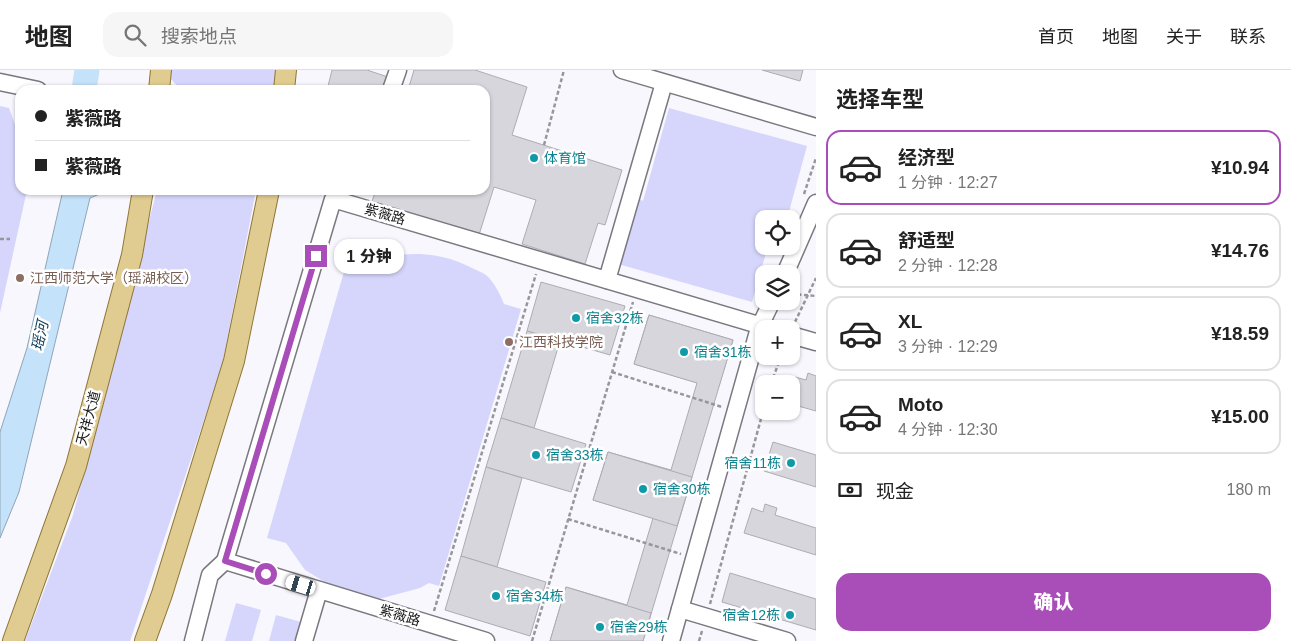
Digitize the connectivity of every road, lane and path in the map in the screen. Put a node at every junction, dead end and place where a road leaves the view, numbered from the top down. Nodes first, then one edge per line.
1 (161, 70) edge
2 (286, 70) edge
3 (398, 70) edge
4 (564, 70) edge
5 (622, 70) edge
6 (0, 82) edge
7 (664, 83) junction
8 (15, 85) edge
9 (160, 85) edge
10 (284, 85) edge
11 (393, 85) edge
12 (816, 127) edge
13 (544, 145) dead end
14 (816, 158) edge
15 (142, 195) edge
16 (268, 195) edge
17 (356, 198) edge
18 (809, 201) edge
19 (0, 239) edge
20 (10, 239) dead end
21 (540, 260) junction
22 (787, 265) edge
23 (816, 278) edge
24 (607, 280) junction
25 (637, 289) junction
26 (800, 295) edge
27 (808, 295) junction
28 (816, 296) edge
29 (796, 320) edge
30 (755, 323) edge
31 (800, 337) edge
32 (755, 342) edge
33 (816, 342) edge
34 (612, 372) junction
35 (736, 411) junction
36 (761, 420) edge
37 (568, 519) junction
38 (694, 558) junction
39 (225, 561) junction
40 (319, 590) junction
41 (680, 609) junction
42 (706, 617) junction
43 (430, 624) junction
44 (13, 641) edge
45 (145, 641) edge
46 (193, 641) edge
47 (304, 641) edge
48 (486, 641) edge
49 (532, 641) edge
50 (671, 641) edge
51 (699, 641) edge
52 (788, 641) edge

1 - 9 main road
2 - 10 main road
3 - 11 street
4 - 13 path
5 - 7 street
6 - 8 street
7 - 12 street
7 - 24 street
14 - 18 path
15 - 44 main road, 天祥大道
16 - 45 main road
17 - 21 street, 紫薇路
17 - 39 street, 紫薇路
18 - 22 street
19 - 20 path
21 - 24 street, 紫薇路
21 - 43 path
23 - 27 path
24 - 25 street, 紫薇路
25 - 30 street, 紫薇路
25 - 34 path
26 - 27 path
27 - 28 path
27 - 29 path
31 - 33 street
32 - 35 street
34 - 35 path
34 - 37 path
35 - 38 street
36 - 42 path
37 - 38 path
37 - 49 path
38 - 41 street
39 - 40 street, 紫薇路
39 - 46 street
40 - 43 street, 紫薇路
40 - 47 street
41 - 42 street
41 - 50 street
42 - 51 path
42 - 52 street
43 - 48 street, 紫薇路

